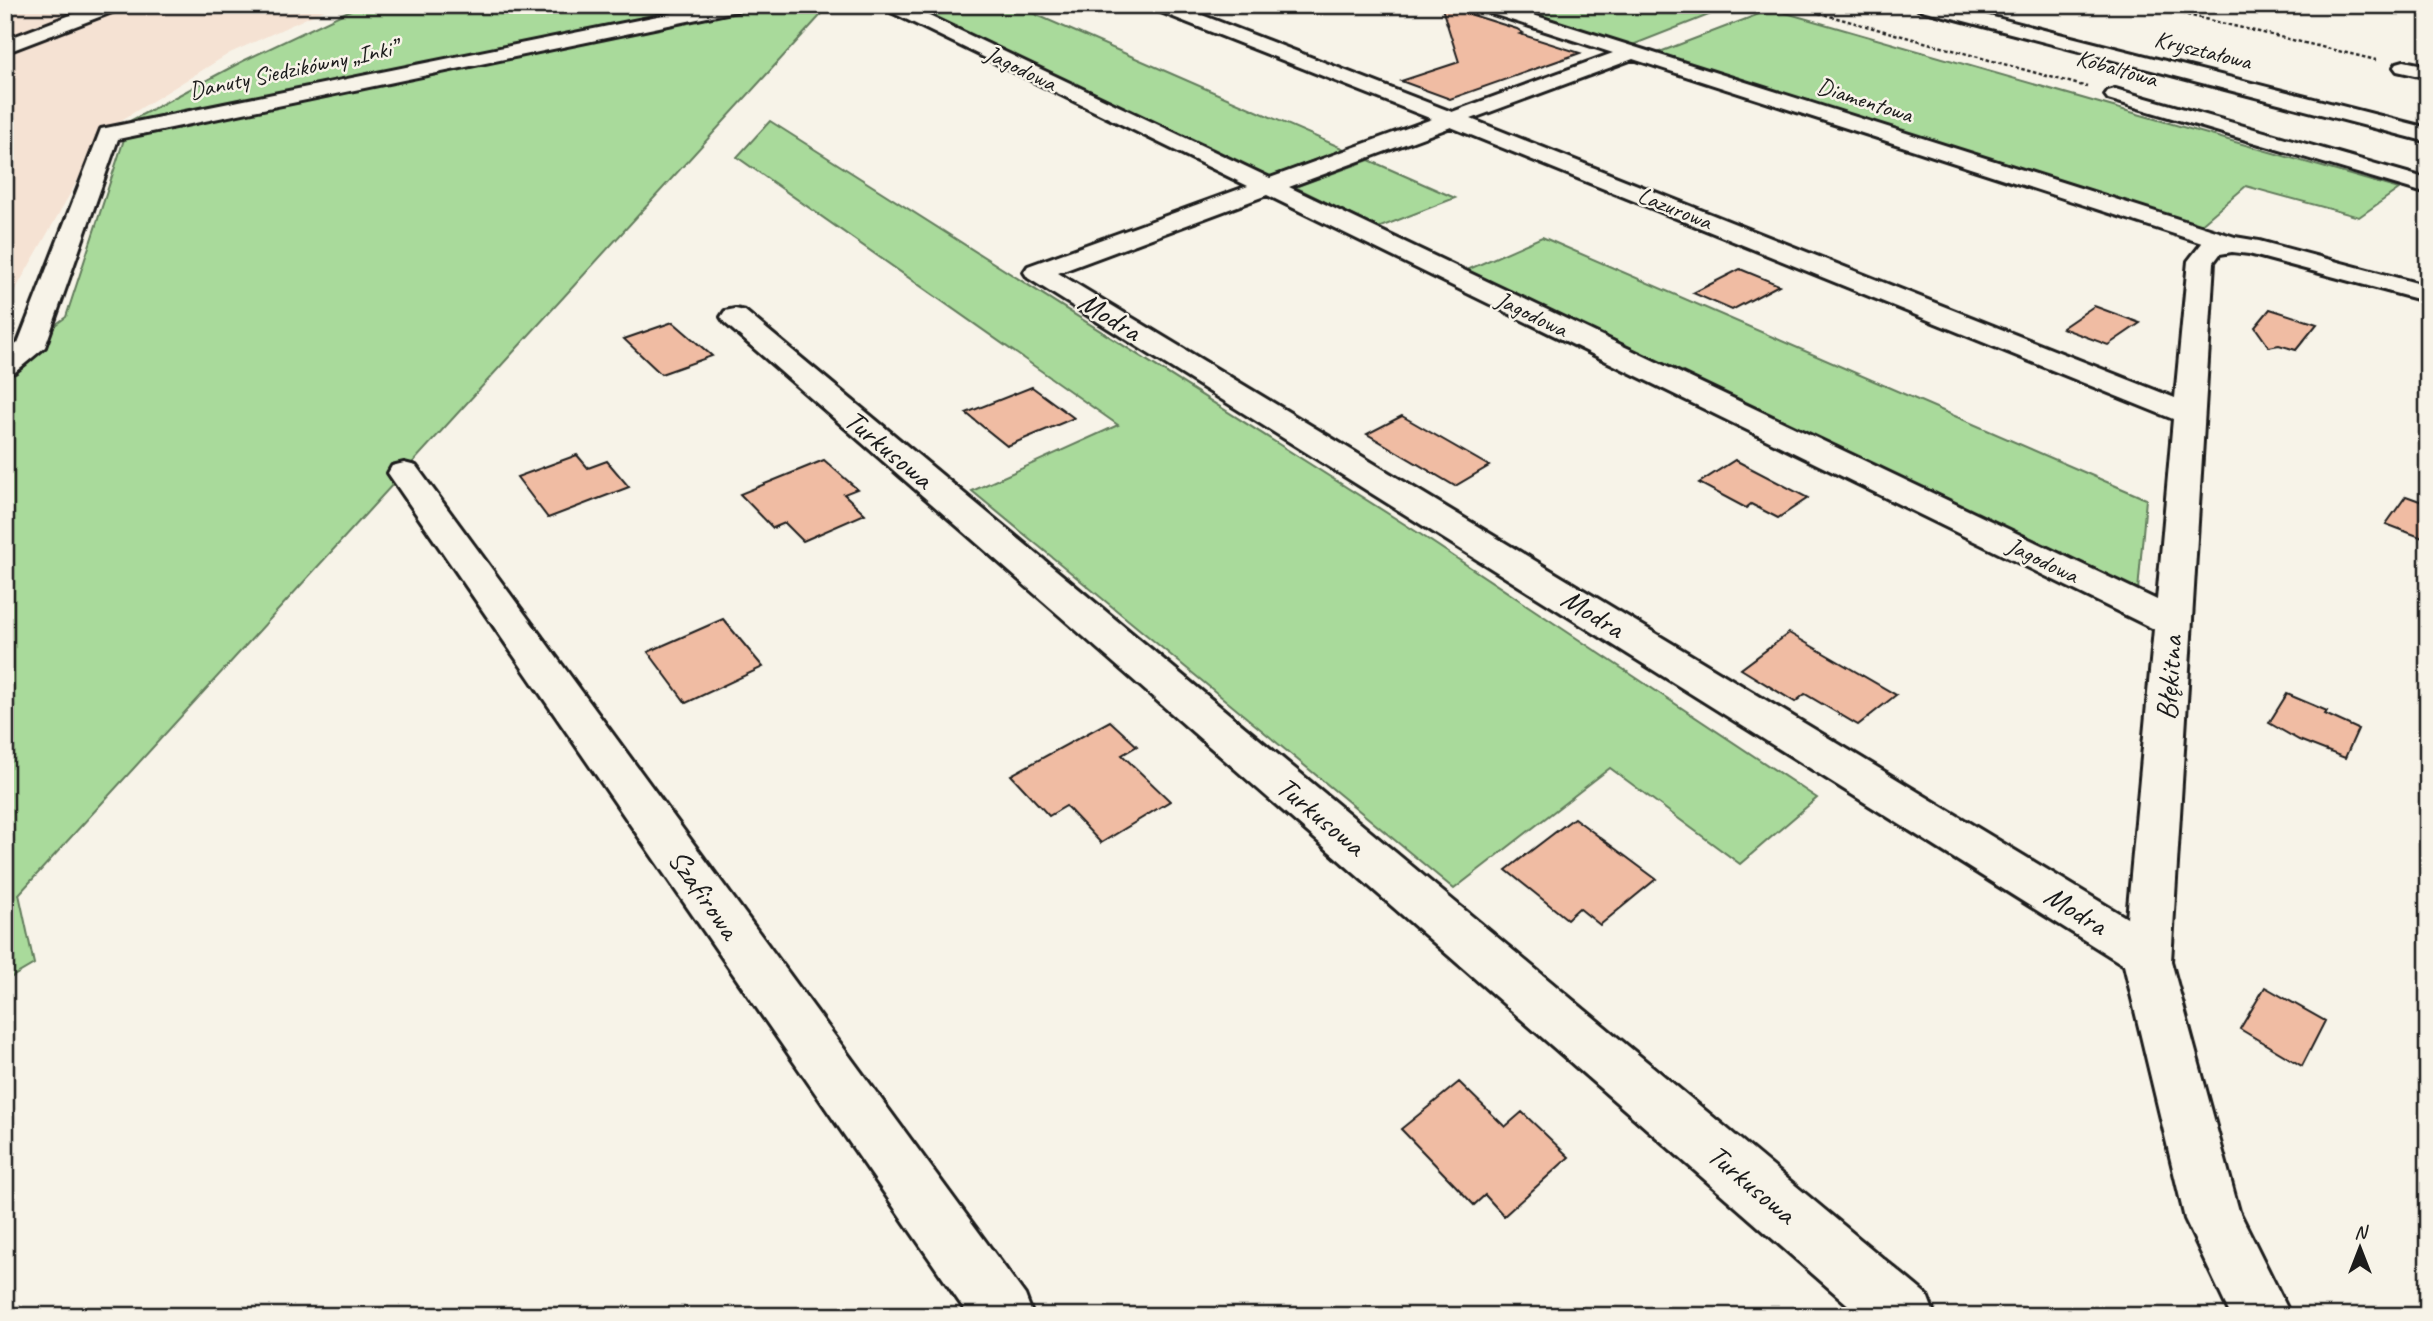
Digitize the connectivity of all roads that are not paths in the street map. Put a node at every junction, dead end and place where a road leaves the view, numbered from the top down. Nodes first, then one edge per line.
1 (114, 5) edge
2 (741, 5) edge
3 (891, 5) edge
4 (1159, 5) edge
5 (1483, 5) edge
6 (1924, 5) edge
7 (5, 47) edge
8 (1631, 53) junction
9 (2404, 67) road end
10 (2428, 72) edge
11 (2115, 95) road end
12 (1454, 120) junction
13 (2428, 135) edge
14 (1269, 187) junction
15 (2428, 187) edge
16 (2232, 244) junction
17 (2428, 294) edge
18 (735, 317) dead end
19 (5, 366) edge
20 (2189, 414) junction
21 (404, 473) dead end
22 (2174, 622) junction
23 (2148, 955) junction
24 (1004, 1316) edge
25 (1906, 1316) edge
26 (2262, 1316) edge

1 - 7 street
2 - 19 street, Danuty Siedzikówny „Inki”
3 - 14 street, Jagodowa
4 - 12 street, Lazurowa
5 - 8 street, Diamentowa
6 - 13 street, Kryształowa
8 - 12 street
8 - 16 street, Diamentowa
9 - 10 street
11 - 15 street, Kobaltowa
12 - 14 street
12 - 20 street, Lazurowa
14 - 22 street, Jagodowa
14 - 23 street, Modra
16 - 17 street
16 - 20 street, Błękitna
18 - 25 street, Turkusowa
20 - 22 street, Błękitna
21 - 24 street, Szafirowa
22 - 23 street, Błękitna
23 - 26 street, Błękitna

